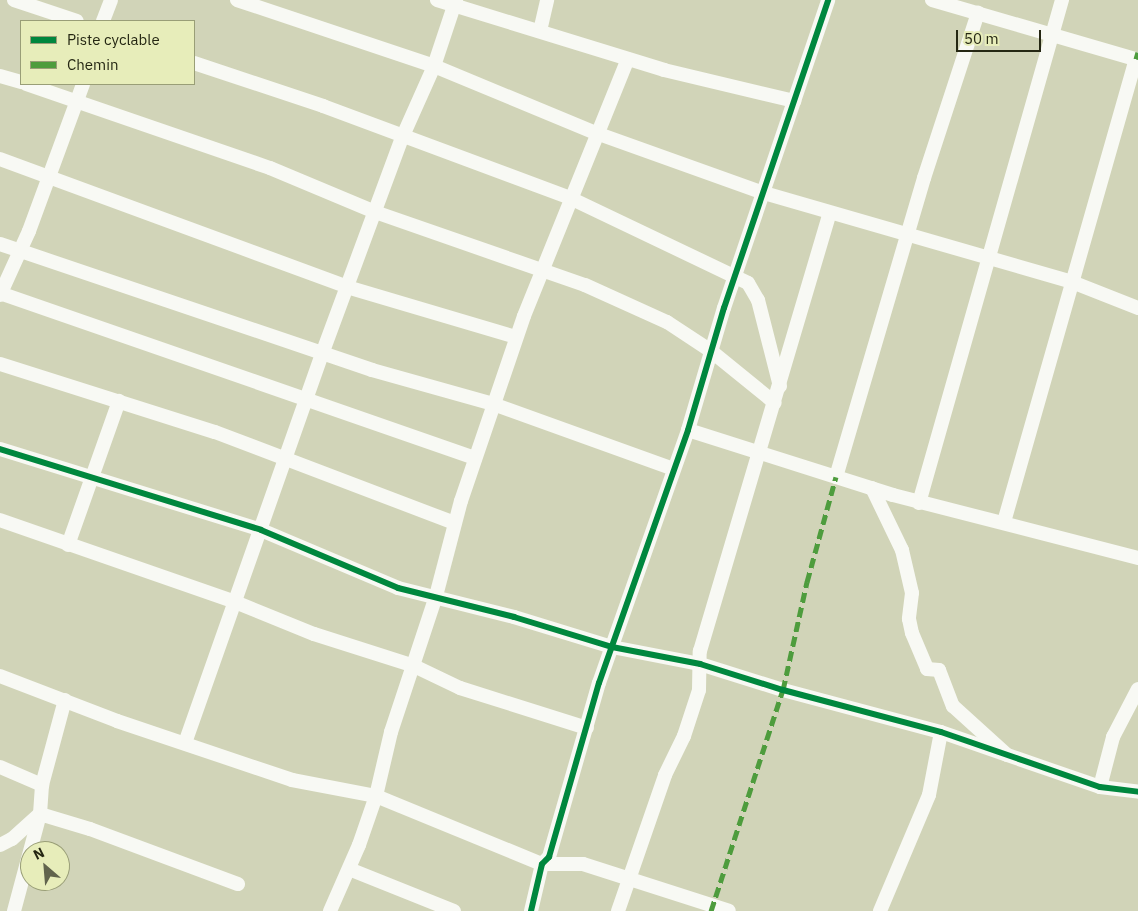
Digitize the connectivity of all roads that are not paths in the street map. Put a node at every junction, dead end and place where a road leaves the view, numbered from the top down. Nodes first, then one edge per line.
1 (14, 0) edge
2 (111, 0) edge
3 (237, 0) edge
4 (437, 0) edge
5 (548, 0) edge
6 (828, 0) edge
7 (932, 0) edge
8 (1062, 0) edge
9 (455, 3) edge
10 (978, 13) junction
11 (74, 20) edge
12 (103, 20) edge
13 (540, 31) junction
14 (1052, 34) junction
15 (628, 59) junction
16 (1137, 59) edge
17 (195, 63) edge
18 (434, 66) junction
19 (0, 76) edge
20 (20, 82) edge
21 (29, 85) edge
22 (83, 85) edge
23 (78, 99) junction
24 (794, 101) junction
25 (596, 133) junction
26 (402, 138) junction
27 (0, 159) edge
28 (47, 178) junction
29 (764, 193) junction
30 (570, 198) junction
31 (376, 212) junction
32 (830, 213) junction
33 (907, 235) junction
34 (0, 244) edge
35 (20, 252) junction
36 (988, 259) junction
37 (541, 268) junction
38 (734, 276) junction
39 (1072, 282) junction
40 (347, 287) junction
41 (0, 294) edge
42 (1138, 308) edge
43 (516, 337) junction
44 (711, 351) junction
45 (322, 354) junction
46 (0, 364) edge
47 (780, 386) junction
48 (307, 398) junction
49 (119, 401) junction
50 (775, 403) junction
51 (493, 404) junction
52 (688, 430) junction
53 (0, 449) edge
54 (758, 451) junction
55 (475, 458) junction
56 (286, 459) junction
57 (674, 469) junction
58 (90, 476) junction
59 (836, 477) junction
60 (872, 488) junction
61 (919, 503) junction
62 (0, 520) edge
63 (1004, 522) junction
64 (454, 523) junction
65 (260, 530) junction
66 (68, 545) junction
67 (1138, 558) edge
68 (436, 596) junction
69 (235, 602) junction
70 (612, 648) junction
71 (700, 664) junction
72 (414, 666) junction
73 (0, 676) edge
74 (1138, 689) edge
75 (65, 700) junction
76 (587, 728) junction
77 (941, 732) junction
78 (185, 743) junction
79 (1012, 757) junction
80 (0, 767) edge
81 (42, 785) junction
82 (1100, 787) junction
83 (1138, 792) edge
84 (376, 796) junction
85 (40, 814) junction
86 (0, 845) edge
87 (542, 864) junction
88 (349, 869) junction
89 (627, 878) junction
90 (238, 884) dead end
91 (14, 911) edge
92 (330, 911) edge
93 (454, 911) edge
94 (531, 911) edge
95 (618, 911) edge
96 (729, 911) edge
97 (880, 911) edge

1 - 11 street
2 - 12 street
3 - 18 street
4 - 9 street
5 - 13 street
6 - 24 street
7 - 10 street
8 - 14 street
9 - 13 street
9 - 18 street
10 - 14 street
10 - 33 street
13 - 15 street
14 - 16 street
14 - 36 street
15 - 24 street
15 - 25 street
16 - 39 street
17 - 26 street
18 - 25 street
18 - 26 street
19 - 20 street
21 - 23 street
22 - 23 street
23 - 28 street
23 - 31 street
24 - 29 street
25 - 29 street
25 - 30 street
26 - 30 street
26 - 31 street
27 - 28 street
28 - 35 street
28 - 40 street
29 - 32 street
29 - 38 street
30 - 37 street
30 - 38 street
31 - 37 street
31 - 40 street
32 - 33 street
32 - 47 street
33 - 36 street
33 - 59 street
34 - 35 street
35 - 41 street
35 - 45 street
36 - 39 street
36 - 61 street
37 - 43 street
37 - 44 street
38 - 44 street
38 - 47 street
39 - 42 street
39 - 63 street
40 - 43 street
40 - 45 street
41 - 48 street
43 - 51 street
44 - 50 street
44 - 52 street
45 - 48 street
45 - 51 street
46 - 49 street
47 - 50 street
48 - 55 street
48 - 56 street
49 - 56 street
49 - 58 street
50 - 54 street
51 - 55 street
51 - 57 street
52 - 54 street
52 - 57 street
53 - 58 street
54 - 59 street
54 - 71 street
55 - 64 street
56 - 64 street
56 - 65 street
57 - 70 street
58 - 65 street
58 - 66 street
59 - 60 street
60 - 61 street
60 - 79 street
61 - 63 street
62 - 66 street
63 - 67 street
64 - 68 street
65 - 68 street
65 - 69 street
66 - 69 street
68 - 70 street
68 - 72 street
69 - 72 street
69 - 78 street
70 - 71 street
70 - 76 street
71 - 77 street
71 - 89 street
72 - 76 street
72 - 84 street
73 - 75 street
74 - 82 street
75 - 78 street
75 - 81 street
76 - 87 street
77 - 79 street
77 - 97 street
78 - 84 street
79 - 82 street
80 - 81 street
81 - 85 street
82 - 83 street
84 - 87 street
84 - 88 street
85 - 86 street
85 - 90 street
85 - 91 street
87 - 89 street
87 - 94 street
88 - 92 street
88 - 93 street
89 - 95 street
89 - 96 street

